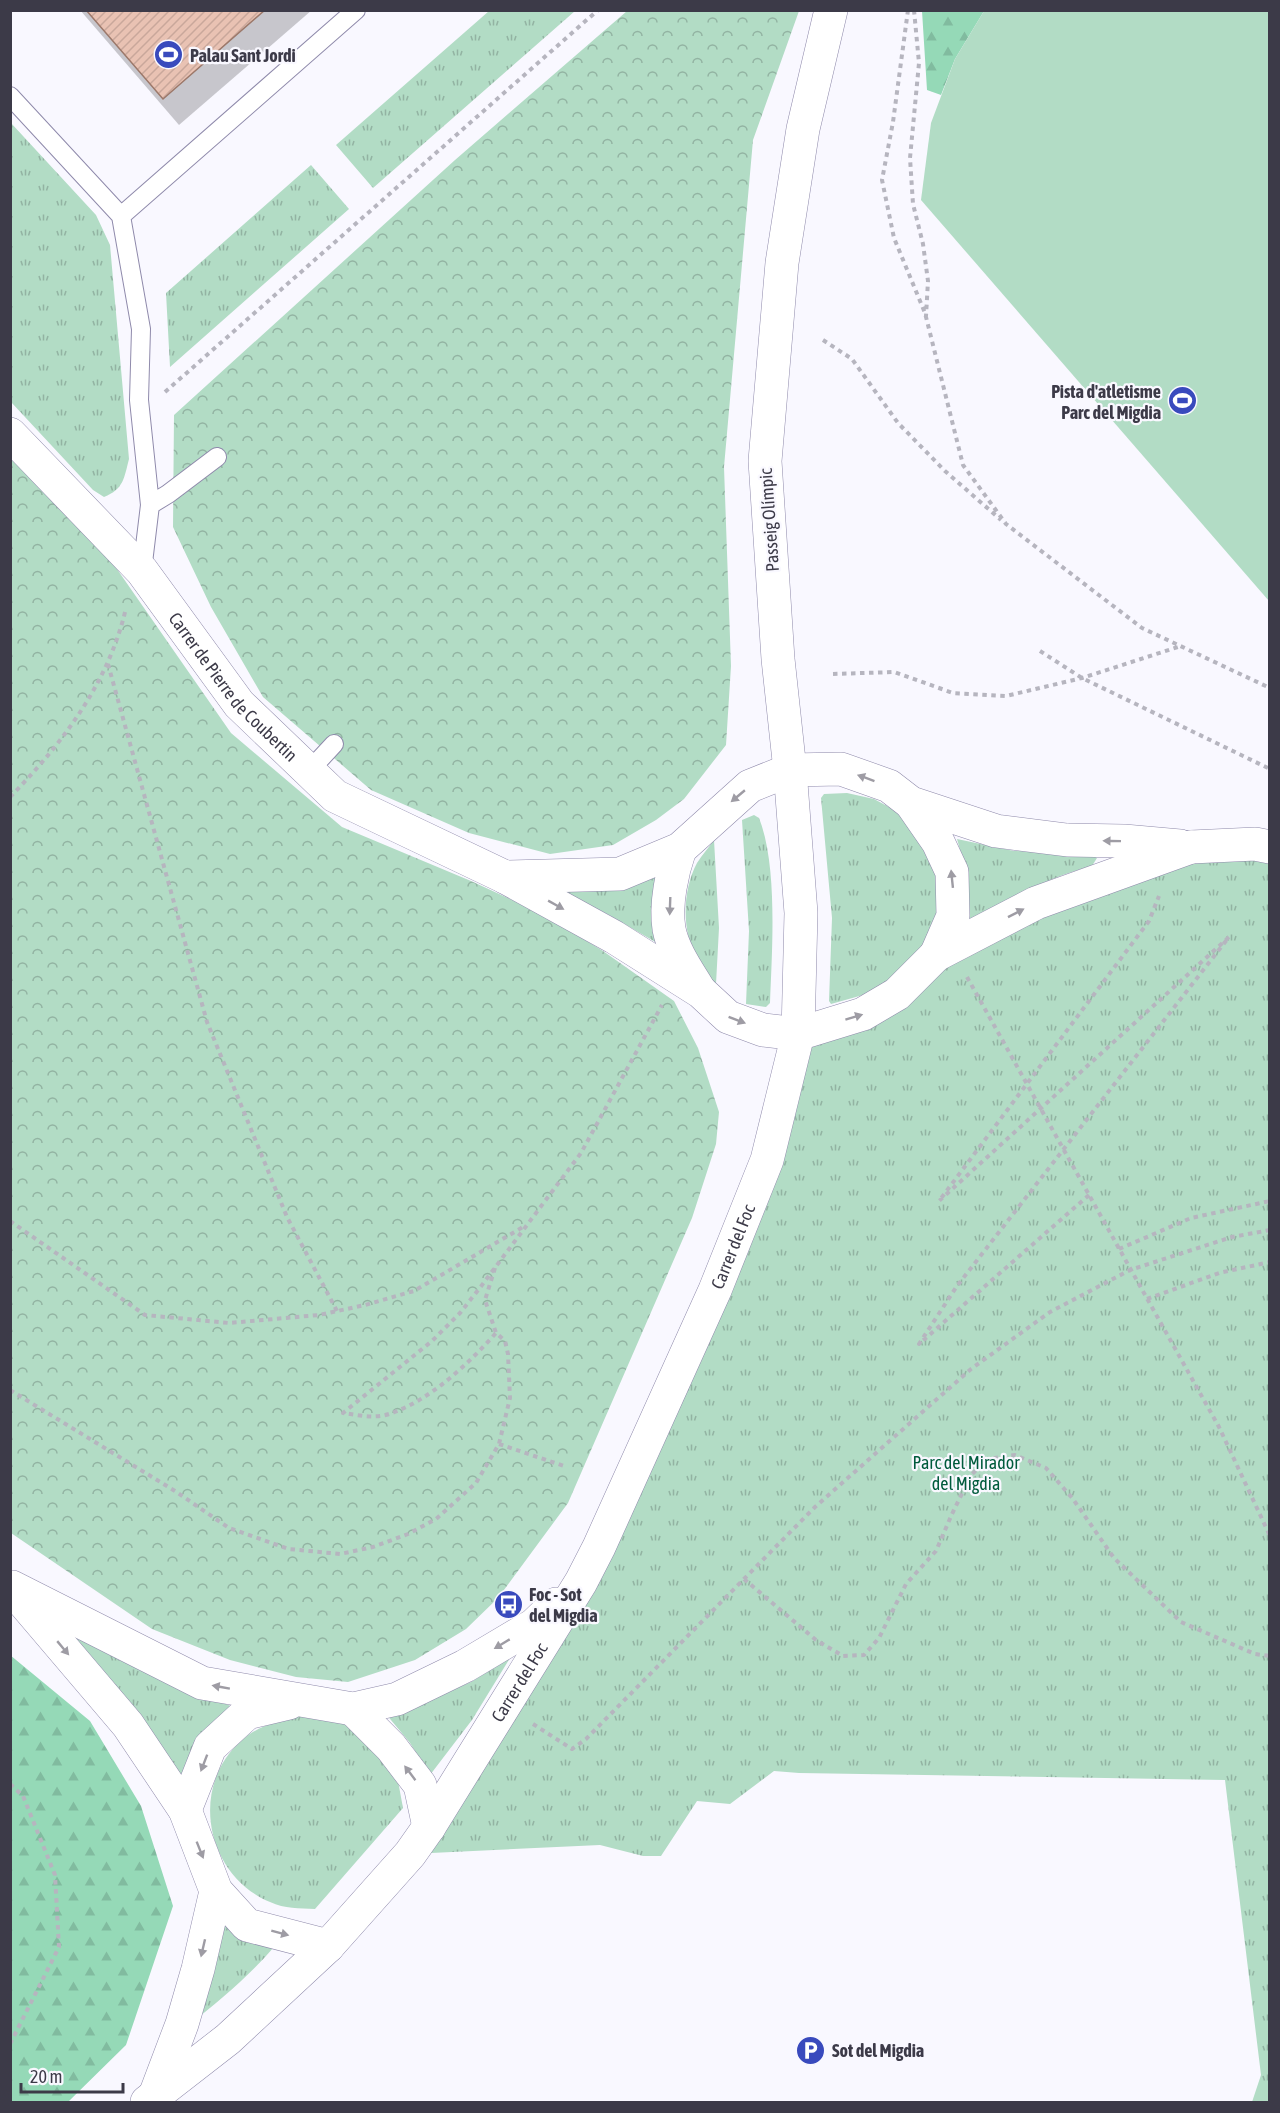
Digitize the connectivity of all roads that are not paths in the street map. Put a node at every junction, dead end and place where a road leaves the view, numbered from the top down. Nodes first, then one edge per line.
1 (356, 10) edge
2 (831, 10) edge
3 (10, 96) edge
4 (121, 216) junction
5 (10, 434) edge
6 (217, 457) dead end
7 (150, 505) junction
8 (135, 585) junction
9 (334, 744) dead end
10 (790, 770) junction
11 (309, 771) junction
12 (911, 803) junction
13 (1269, 847) edge
14 (1191, 848) junction
15 (680, 849) junction
16 (505, 877) junction
17 (936, 955) junction
18 (700, 992) junction
19 (798, 1034) junction
20 (581, 1582) junction
21 (11, 1587) edge
22 (299, 1701) junction
23 (353, 1709) junction
24 (186, 1810) junction
25 (429, 1827) junction
26 (216, 1891) junction
27 (328, 1946) junction
28 (150, 2100) edge

1 - 4 lane
2 - 10 street, Passeig Olímpic
3 - 4 lane
4 - 7 lane
5 - 8 street, Carrer de Pierre de Coubertin
6 - 7 lane
7 - 8 lane
8 - 11 street, Carrer de Pierre de Coubertin
9 - 11 lane
12 -> 10 street
10 -> 15 street
10 - 19 street, Passeig Olímpic
11 - 16 street, Carrer de Pierre de Coubertin
14 -> 12 street
17 -> 12 street
13 - 14 street
17 -> 14 street
15 - 16 street
15 -> 18 street
16 -> 18 street, Carrer de Pierre de Coubertin
19 -> 17 street
18 -> 19 street
19 - 20 street, Carrer del Foc
20 -> 23 street
20 - 25 street, Carrer del Foc
22 -> 21 street
21 -> 24 street
22 - 23 street
22 -> 24 street
25 -> 23 street
24 -> 26 street
25 - 27 street, Carrer del Foc
26 -> 27 street
26 -> 28 street
27 - 28 street, Carrer del Foc

